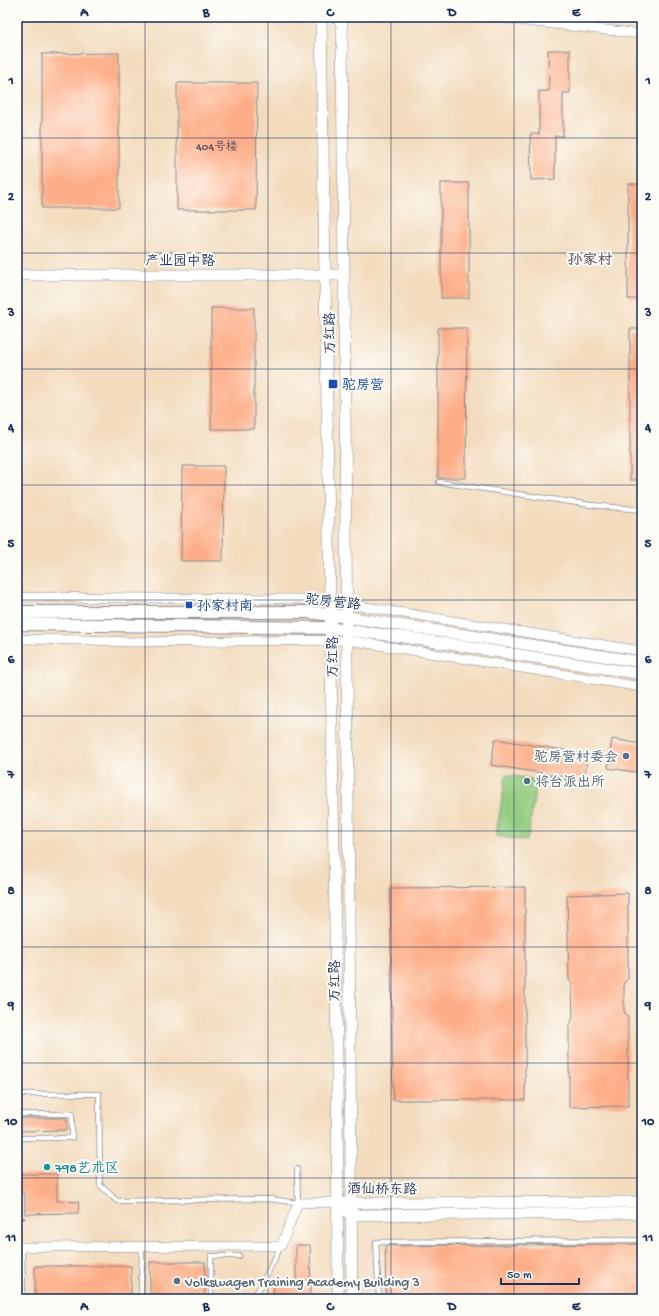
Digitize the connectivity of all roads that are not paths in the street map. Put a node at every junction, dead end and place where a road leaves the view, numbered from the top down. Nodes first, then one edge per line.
1 (321, 17) edge
2 (337, 17) edge
3 (490, 17) edge
4 (642, 34) edge
5 (17, 275) edge
6 (325, 275) junction
7 (343, 276) junction
8 (439, 482) dead end
9 (642, 510) edge
10 (17, 597) edge
11 (330, 602) junction
12 (347, 604) junction
13 (17, 612) edge
14 (330, 615) junction
15 (347, 617) junction
16 (17, 624) edge
17 (331, 634) junction
18 (347, 635) junction
19 (17, 640) edge
20 (642, 651) edge
21 (642, 662) edge
22 (642, 674) edge
23 (642, 687) edge
24 (17, 1094) edge
25 (17, 1114) edge
26 (17, 1138) edge
27 (297, 1169) dead end
28 (298, 1202) junction
29 (337, 1202) junction
30 (642, 1202) edge
31 (351, 1210) junction
32 (642, 1213) edge
33 (642, 1240) edge
34 (142, 1246) junction
35 (281, 1246) junction
36 (20, 1247) edge
37 (239, 1256) dead end
38 (23, 1299) edge
39 (141, 1299) edge
40 (211, 1299) edge
41 (252, 1299) edge
42 (338, 1299) edge
43 (352, 1299) edge
44 (379, 1299) edge

1 - 6 street, 万红路
2 - 7 street, 万红路
3 - 4 street
5 - 6 street, 产业园中路
6 - 7 street, 产业园中路
6 - 11 street, 万红路
7 - 12 street, 万红路
8 - 9 lane
10 - 11 street
11 - 12 street
11 - 14 street, 万红路
12 - 15 street, 万红路
12 - 20 street
13 - 14 main road, 驼房营路
14 - 15 main road, 驼房营路
14 - 17 street, 万红路
15 - 18 street, 万红路
15 - 21 street, 驼房营路
16 - 17 main road, 驼房营路
17 - 18 street, 驼房营路
17 - 19 street
17 - 29 street, 万红路
18 - 22 street, 驼房营路
18 - 23 street
18 - 31 street, 万红路
24 - 28 lane
25 - 26 lane
27 - 28 lane
28 - 29 street
28 - 35 street
29 - 31 street, 酒仙桥东路
29 - 42 street, 万红路
30 - 31 street, 酒仙桥东路
31 - 32 street, 酒仙桥东路
31 - 43 street, 万红路
33 - 44 lane
34 - 35 street
34 - 36 street
34 - 39 lane
35 - 41 lane
36 - 38 lane
37 - 40 lane

